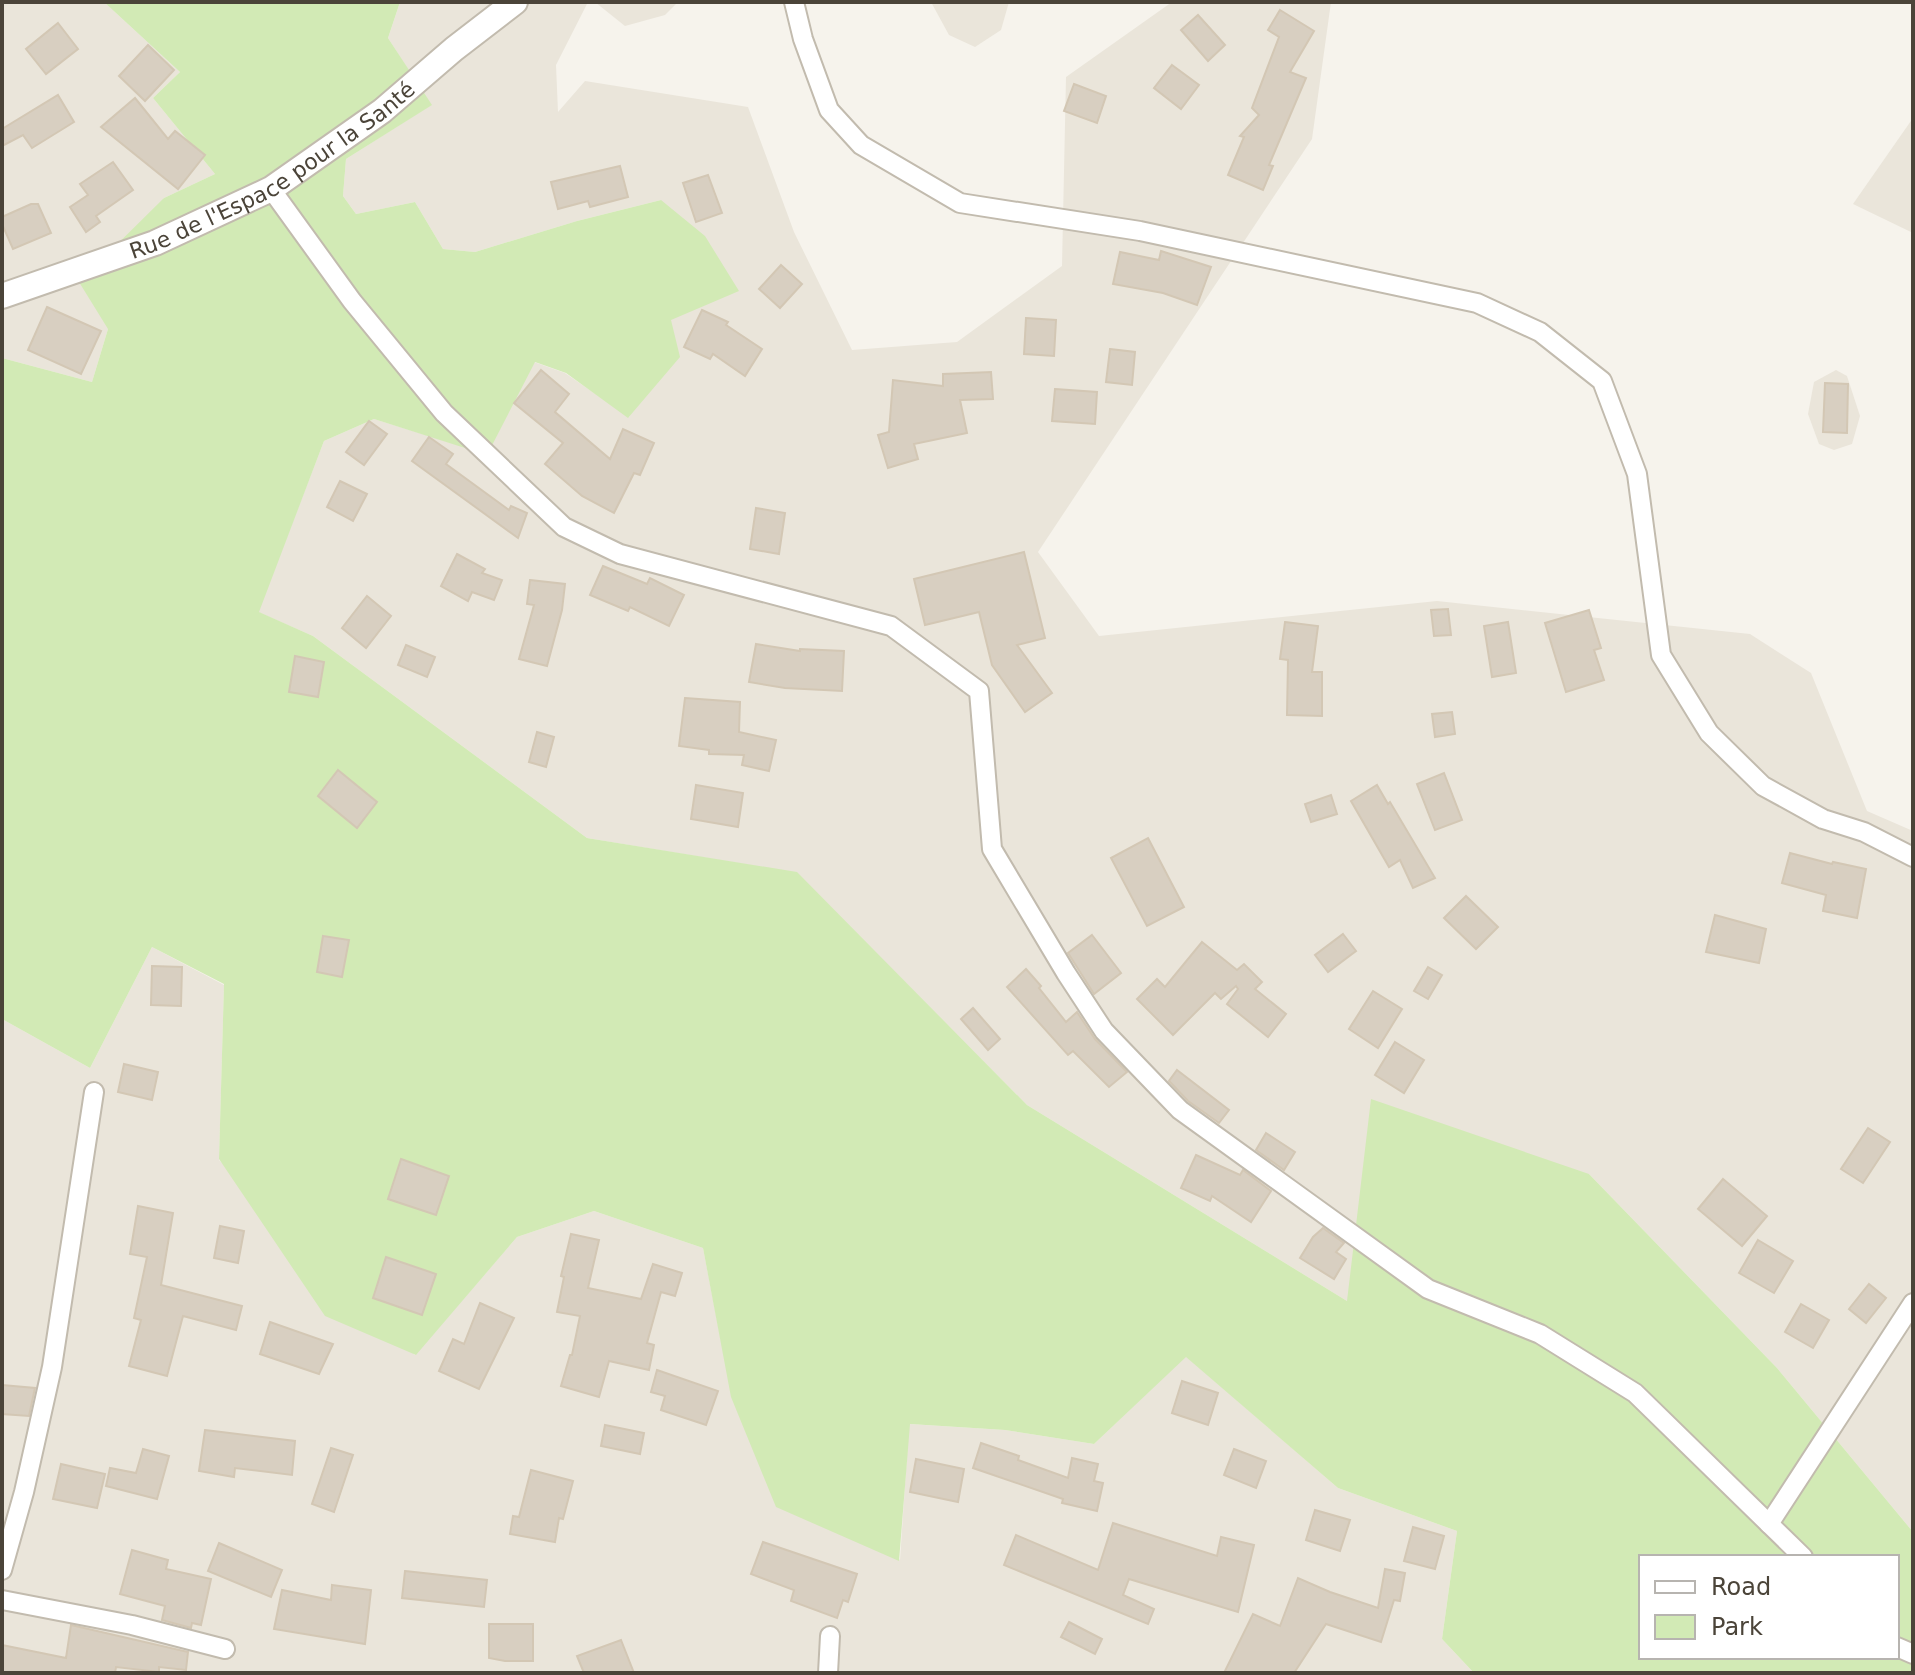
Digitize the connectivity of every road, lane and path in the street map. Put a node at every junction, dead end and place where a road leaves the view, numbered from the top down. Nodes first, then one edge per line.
1 (515, 2) edge
2 (794, 2) edge
3 (271, 189) junction
4 (2, 296) edge
5 (1913, 857) edge
6 (94, 1092) dead end
7 (1913, 1303) edge
8 (1769, 1524) junction
9 (1801, 1555) edge
10 (2, 1570) edge
11 (2, 1600) edge
12 (830, 1636) dead end
13 (225, 1649) dead end
14 (828, 1673) edge

1 - 3 street, Rue de l'Espace pour la Santé
2 - 5 street
3 - 4 street, Rue de l'Espace pour la Santé
3 - 8 street
6 - 10 street
7 - 8 street
8 - 9 street
11 - 13 street
12 - 14 street

